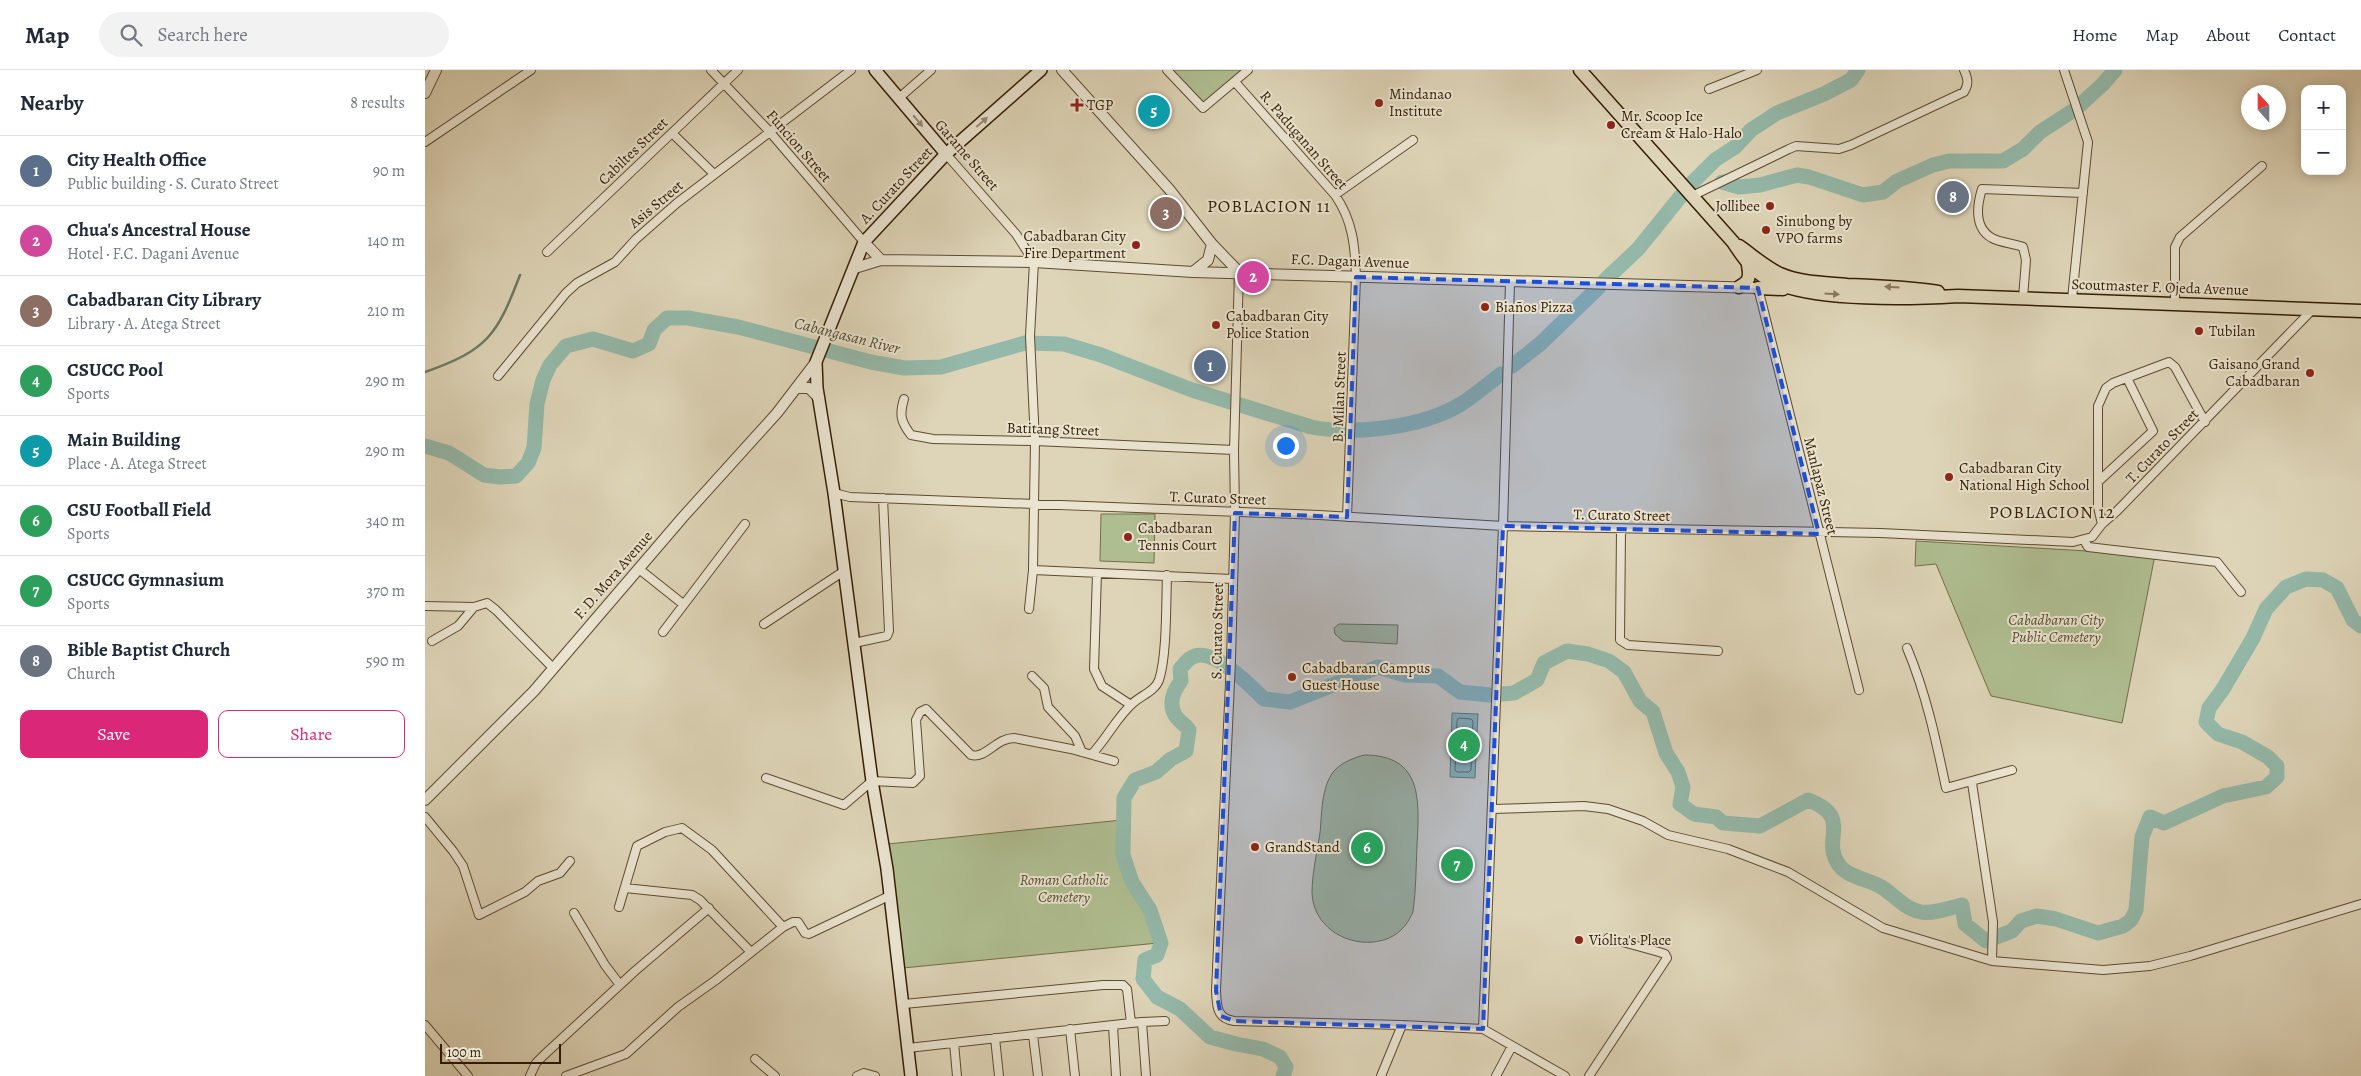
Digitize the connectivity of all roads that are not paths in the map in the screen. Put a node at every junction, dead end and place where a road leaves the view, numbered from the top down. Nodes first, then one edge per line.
1 (436, 70) edge
2 (531, 70) edge
3 (711, 70) edge
4 (738, 70) edge
5 (851, 70) edge
6 (875, 70) edge
7 (931, 70) edge
8 (1041, 70) edge
9 (1062, 70) edge
10 (1167, 70) edge
11 (1248, 70) edge
12 (1580, 70) edge
13 (1757, 70) edge
14 (1964, 70) edge
15 (2064, 70) edge
16 (1235, 82) junction
17 (724, 83) junction
18 (1709, 89) dead end
19 (425, 93) edge
20 (899, 98) junction
21 (769, 131) junction
22 (672, 133) junction
23 (1413, 140) dead end
24 (425, 142) edge
25 (946, 154) junction
26 (2262, 166) dead end
27 (714, 174) junction
28 (2083, 194) junction
29 (1335, 195) junction
30 (1692, 196) junction
31 (864, 242) junction
32 (1733, 242) junction
33 (1212, 244) junction
34 (547, 252) dead end
35 (881, 260) junction
36 (1034, 262) junction
37 (1748, 265) junction
38 (855, 268) junction
39 (1193, 272) junction
40 (1239, 272) junction
41 (1356, 277) junction
42 (1509, 282) junction
43 (1739, 288) junction
44 (1758, 288) junction
45 (1798, 290) junction
46 (1957, 296) junction
47 (2023, 298) junction
48 (2072, 299) junction
49 (2175, 304) junction
50 (2313, 309) junction
51 (2361, 311) edge
52 (819, 354) junction
53 (498, 376) dead end
54 (2127, 378) junction
55 (796, 388) junction
56 (819, 398) junction
57 (904, 399) dead end
58 (2205, 422) junction
59 (1035, 441) junction
60 (1234, 450) junction
61 (2100, 480) junction
62 (883, 498) junction
63 (835, 499) junction
64 (1034, 504) junction
65 (1235, 513) junction
66 (1347, 517) junction
67 (745, 524) dead end
68 (2102, 524) junction
69 (1503, 526) junction
70 (1621, 529) junction
71 (1819, 534) junction
72 (2084, 540) junction
73 (639, 569) junction
74 (1033, 570) junction
75 (844, 571) junction
76 (1097, 573) junction
77 (1167, 575) junction
78 (1232, 579) junction
79 (2241, 592) dead end
80 (683, 604) junction
81 (425, 606) edge
82 (473, 607) junction
83 (1029, 609) dead end
84 (764, 624) dead end
85 (663, 632) dead end
86 (432, 641) dead end
87 (854, 643) junction
88 (1907, 648) dead end
89 (1718, 651) dead end
90 (553, 668) junction
91 (1032, 676) dead end
92 (1859, 690) dead end
93 (1131, 705) junction
94 (1082, 752) junction
95 (1092, 754) junction
96 (1114, 761) dead end
97 (2012, 770) dead end
98 (766, 778) dead end
99 (872, 781) junction
100 (1972, 783) junction
101 (425, 800) edge
102 (1493, 809) junction
103 (425, 816) edge
104 (570, 861) dead end
105 (625, 888) junction
106 (889, 896) junction
107 (2361, 904) edge
108 (619, 907) dead end
109 (709, 908) junction
110 (574, 913) dead end
111 (783, 927) junction
112 (1608, 938) dead end
113 (751, 952) junction
114 (1992, 961) junction
115 (620, 985) junction
116 (904, 1004) junction
117 (1165, 1021) dead end
118 (1142, 1022) junction
119 (1131, 1024) junction
120 (425, 1025) edge
121 (1402, 1025) junction
122 (1113, 1026) junction
123 (1070, 1029) junction
124 (1483, 1029) junction
125 (1033, 1035) junction
126 (995, 1038) junction
127 (954, 1043) junction
128 (1512, 1046) junction
129 (908, 1048) junction
130 (755, 1059) dead end
131 (468, 1076) edge
132 (530, 1076) edge
133 (566, 1076) edge
134 (775, 1076) edge
135 (857, 1076) edge
136 (875, 1076) edge
137 (911, 1076) edge
138 (957, 1076) edge
139 (999, 1076) edge
140 (1038, 1076) edge
141 (1075, 1076) edge
142 (1116, 1076) edge
143 (1146, 1076) edge
144 (1381, 1076) edge
145 (1496, 1076) edge
146 (1565, 1076) edge
147 (1589, 1076) edge

1 - 19 street
2 - 24 street
3 - 17 street, Funcion Street
4 - 17 street, Cabiltes Street
5 - 21 street, Asis Street
6 - 20 main road, Garame Street
7 - 20 street
25 -> 8 main road, A. Curato Street
9 - 33 street
10 - 16 street
11 - 16 street
12 - 30 highway, Scoutmaster F. Ojeda Avenue
13 - 18 street
14 - 30 street
15 - 28 street
16 - 29 street, R. Paduganan Street
17 - 21 street, Funcion Street
17 - 22 street, Cabiltes Street
20 -> 25 main road, Garame Street
21 - 27 street, Asis Street
21 - 31 street, Funcion Street
22 - 27 street
22 - 34 street, Cabiltes Street
23 - 29 street
25 - 31 main road, A. Curato Street
25 - 36 street, Garame Street
26 - 49 street
27 - 53 street, Asis Street
28 - 47 street
28 - 48 street
29 - 41 street, R. Paduganan Street
30 - 32 highway, Scoutmaster F. Ojeda Avenue
31 - 35 street
31 - 38 main road
32 - 37 highway, Scoutmaster F. Ojeda Avenue
46 -> 32 highway, Scoutmaster F. Ojeda Avenue
33 - 39 street
33 - 40 street
35 - 36 street, F.C. Dagani Avenue
35 - 38 street, F.C. Dagani Avenue
36 - 39 street, F.C. Dagani Avenue
36 - 59 street
37 - 43 highway
37 - 45 highway, Scoutmaster F. Ojeda Avenue
38 - 52 main road
39 - 40 street, F.C. Dagani Avenue
40 - 41 street, F.C. Dagani Avenue
40 - 60 street, S. Curato Street
41 - 42 street, F.C. Dagani Avenue
41 - 66 street, B. Milan Street
42 - 43 street, F.C. Dagani Avenue
42 - 69 street
43 - 44 street, F.C. Dagani Avenue
44 - 45 highway
44 - 71 street, Manlapaz Street
45 -> 46 highway, Scoutmaster F. Ojeda Avenue
46 - 47 highway, Scoutmaster F. Ojeda Avenue
47 - 48 highway, Scoutmaster F. Ojeda Avenue
48 - 49 highway, Scoutmaster F. Ojeda Avenue
49 - 50 highway, Scoutmaster F. Ojeda Avenue
50 - 51 highway, Scoutmaster F. Ojeda Avenue
50 - 58 street, T. Curato Street
52 - 55 street, F. D. Mora Avenue
52 - 56 main road
54 - 58 street
54 - 61 street
54 - 61 street
55 - 56 street
55 - 73 street, F. D. Mora Avenue
56 - 63 main road
57 - 59 street, Batitang Street
58 - 68 street, T. Curato Street
59 - 60 street, Batitang Street
59 - 64 street
60 - 65 street, S. Curato Street
61 - 68 street
62 - 63 street, T. Curato Street
62 - 64 street, T. Curato Street
62 - 87 street
63 - 75 main road
64 - 65 street, T. Curato Street
64 - 74 street
65 - 66 street, T. Curato Street
65 - 78 street, S. Curato Street
66 - 69 street, T. Curato Street
67 - 80 street
68 - 72 street, T. Curato Street
69 - 70 street, T. Curato Street
69 - 102 street
70 - 71 street, T. Curato Street
70 - 89 street
71 - 72 street, T. Curato Street
71 - 92 street, Manlapaz Street
72 - 79 street
73 - 80 street
73 - 90 street, F. D. Mora Avenue
74 - 76 street
74 - 83 street
75 - 84 street
75 - 87 main road
76 - 77 street
76 - 93 street
77 - 78 street
77 - 93 street
78 - 121 street, S. Curato Street
80 - 85 street
81 - 82 street
82 - 86 street
82 - 90 street
87 - 99 main road
88 - 100 street
90 - 101 street, F. D. Mora Avenue
91 - 94 street
93 - 95 street
94 - 95 street
94 - 99 street
95 - 96 street
97 - 100 street
98 - 99 street
99 - 106 main road
100 - 114 street
102 - 114 street
102 - 124 street
103 - 104 street
105 - 108 street
105 - 109 street
105 - 111 street
106 - 111 street
106 - 116 main road
107 - 114 street
109 - 113 street
109 - 115 street
110 - 115 street
111 - 113 street
112 - 147 street
113 - 133 street
115 - 132 street
116 - 119 street
116 - 129 main road
117 - 118 street
118 - 119 street
118 - 143 street
119 - 122 street
120 - 131 street
121 - 124 street
121 - 144 street
122 - 123 street
122 - 142 street
123 - 125 street
123 - 141 street
124 - 128 street
125 - 126 street
125 - 140 street
126 - 127 street
126 - 139 street
127 - 129 street
127 - 138 street
128 - 145 street
128 - 146 street
129 - 137 main road
130 - 134 street
135 - 136 street

